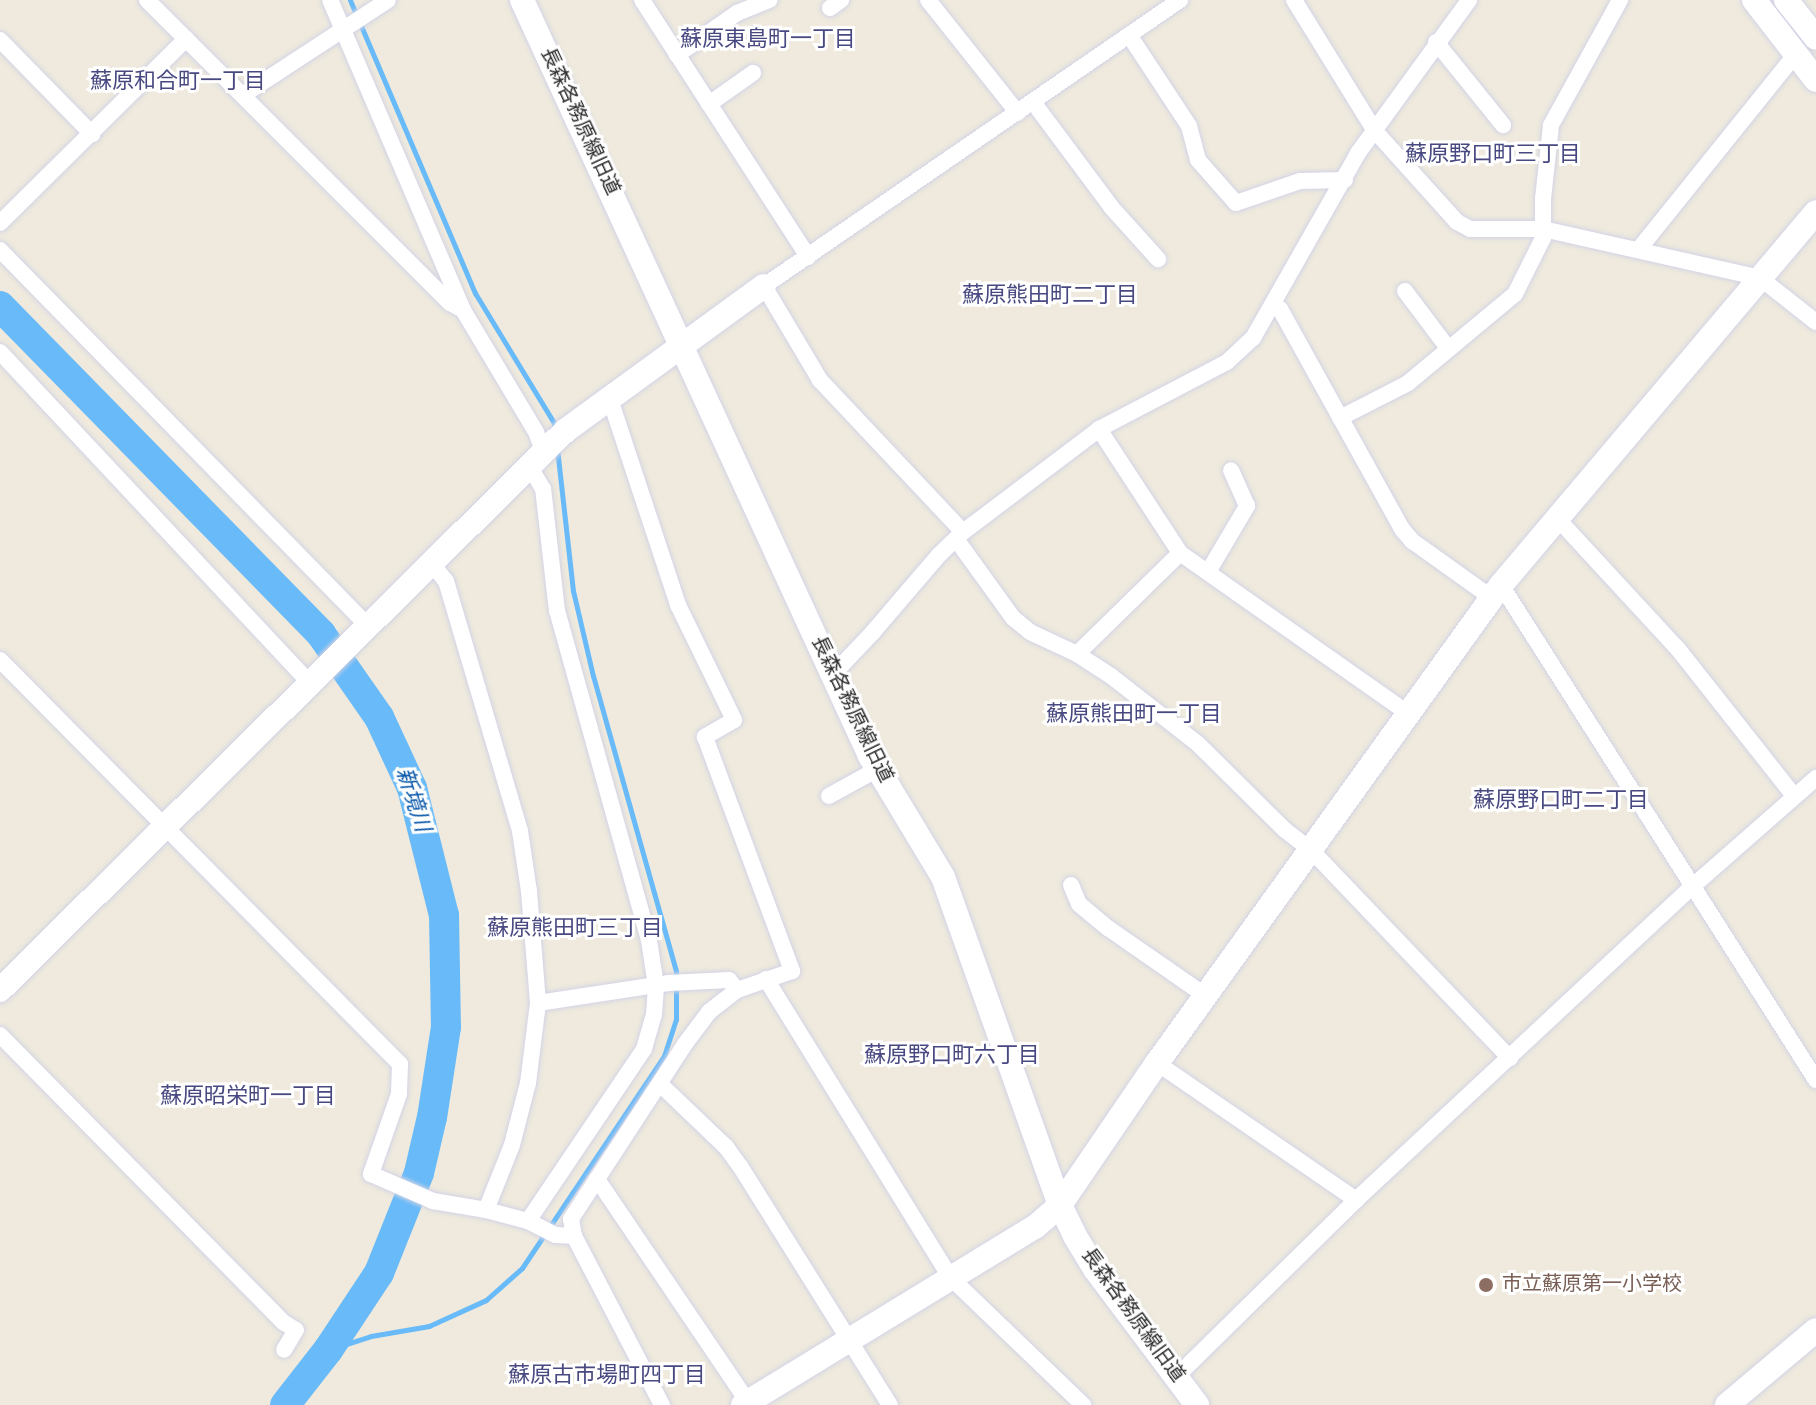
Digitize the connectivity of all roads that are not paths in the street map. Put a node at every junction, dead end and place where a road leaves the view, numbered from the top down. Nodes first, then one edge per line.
1 (147, 0) edge
2 (330, 0) edge
3 (388, 0) edge
4 (522, 0) edge
5 (642, 0) edge
6 (769, 0) edge
7 (928, 0) edge
8 (1180, 0) edge
9 (1294, 0) edge
10 (1469, 0) edge
11 (1620, 0) edge
12 (1754, 0) edge
13 (1786, 0) edge
14 (347, 26) junction
15 (1129, 35) junction
16 (1816, 38) edge
17 (186, 39) junction
18 (0, 40) edge
19 (1436, 42) junction
20 (1796, 54) junction
21 (677, 55) junction
22 (753, 73) dead end
23 (1816, 80) edge
24 (243, 95) junction
25 (1033, 102) junction
26 (709, 104) junction
27 (1018, 113) junction
28 (1503, 125) dead end
29 (1375, 131) junction
30 (92, 134) junction
31 (1345, 180) junction
32 (1816, 212) edge
33 (0, 223) edge
34 (1543, 229) junction
35 (1639, 249) junction
36 (0, 250) edge
37 (808, 257) junction
38 (1158, 259) dead end
39 (1760, 278) junction
40 (764, 286) junction
41 (1405, 291) dead end
42 (1274, 306) junction
43 (463, 310) junction
44 (1816, 322) edge
45 (682, 343) junction
46 (1448, 348) junction
47 (0, 352) edge
48 (609, 396) junction
49 (1340, 418) junction
50 (1099, 429) junction
51 (540, 457) junction
52 (1231, 470) dead end
53 (1556, 517) junction
54 (960, 536) junction
55 (1180, 553) junction
56 (432, 564) junction
57 (1208, 572) junction
58 (1497, 592) junction
59 (364, 632) junction
60 (1077, 654) junction
61 (0, 660) edge
62 (830, 671) junction
63 (316, 680) junction
64 (1408, 713) junction
65 (878, 769) junction
66 (1816, 778) edge
67 (829, 796) dead end
68 (1794, 796) junction
69 (166, 828) junction
70 (1311, 850) junction
71 (1071, 885) dead end
72 (1693, 886) junction
73 (766, 979) junction
74 (662, 984) junction
75 (0, 990) edge
76 (737, 990) junction
77 (1206, 996) junction
78 (538, 1003) junction
79 (0, 1035) edge
80 (1510, 1058) junction
81 (1157, 1063) junction
82 (1816, 1080) edge
83 (660, 1084) junction
84 (597, 1179) junction
85 (1356, 1200) junction
86 (1060, 1205) junction
87 (486, 1210) junction
88 (531, 1223) junction
89 (574, 1236) junction
90 (950, 1277) junction
91 (1816, 1330) edge
92 (850, 1341) junction
93 (284, 1350) dead end
94 (1176, 1377) junction
95 (747, 1404) edge
96 (662, 1405) edge
97 (890, 1405) edge
98 (1083, 1405) edge
99 (1197, 1405) edge
100 (1728, 1405) edge

1 - 17 street
2 - 14 street
3 - 14 street
4 - 45 street, 長森各務原線旧道
5 - 21 street
6 - 21 street
7 - 27 street
8 - 15 street
9 - 29 street
10 - 19 street
11 - 34 street
12 - 20 street
13 - 16 street
14 - 24 street
14 - 43 street
15 - 25 street
15 - 31 street
17 - 24 street
17 - 30 street
18 - 30 street
19 - 28 street
19 - 29 street
20 - 23 street
20 - 35 street
21 - 26 street
22 - 26 street
24 - 43 street
25 - 27 street
25 - 38 street
26 - 37 street
27 - 37 street
29 - 31 street
29 - 34 street
30 - 33 street
31 - 42 street
32 - 39 street
34 - 35 street
34 - 46 street
35 - 39 street
36 - 59 street
37 - 40 street
39 - 44 street
39 - 53 street
40 - 45 street
40 - 54 street
41 - 46 street
42 - 49 street
42 - 50 street
43 - 51 street
45 - 48 street
45 - 62 street, 長森各務原線旧道
46 - 49 street
47 - 63 street
48 - 51 street
48 - 73 street
49 - 58 street
50 - 54 street
50 - 55 street
51 - 56 street
51 - 74 street
52 - 57 street
53 - 58 street
53 - 68 street
54 - 60 street
54 - 62 street
55 - 57 street
55 - 60 street
56 - 59 street
56 - 78 street
57 - 64 street
58 - 64 street
58 - 72 street
59 - 63 street
60 - 70 street
61 - 69 street
62 - 65 street, 長森各務原線旧道
63 - 69 street
64 - 70 street
65 - 67 street
65 - 86 street, 長森各務原線旧道
66 - 68 street
68 - 72 street
69 - 75 street
69 - 87 street
70 - 77 street
70 - 80 street
71 - 77 street
72 - 80 street
72 - 82 street
73 - 76 street
73 - 90 street
74 - 76 street
74 - 78 street
74 - 88 street
76 - 83 street
77 - 81 street
78 - 87 street
79 - 93 street
80 - 85 street
81 - 85 street
81 - 86 street
83 - 84 street
83 - 92 street
84 - 89 street
84 - 95 street
85 - 94 street
86 - 90 street
86 - 94 street, 長森各務原線旧道
87 - 88 street
88 - 89 street
89 - 96 street
90 - 92 street
90 - 98 street
91 - 100 street
92 - 95 street
92 - 97 street
94 - 99 street, 長森各務原線旧道

